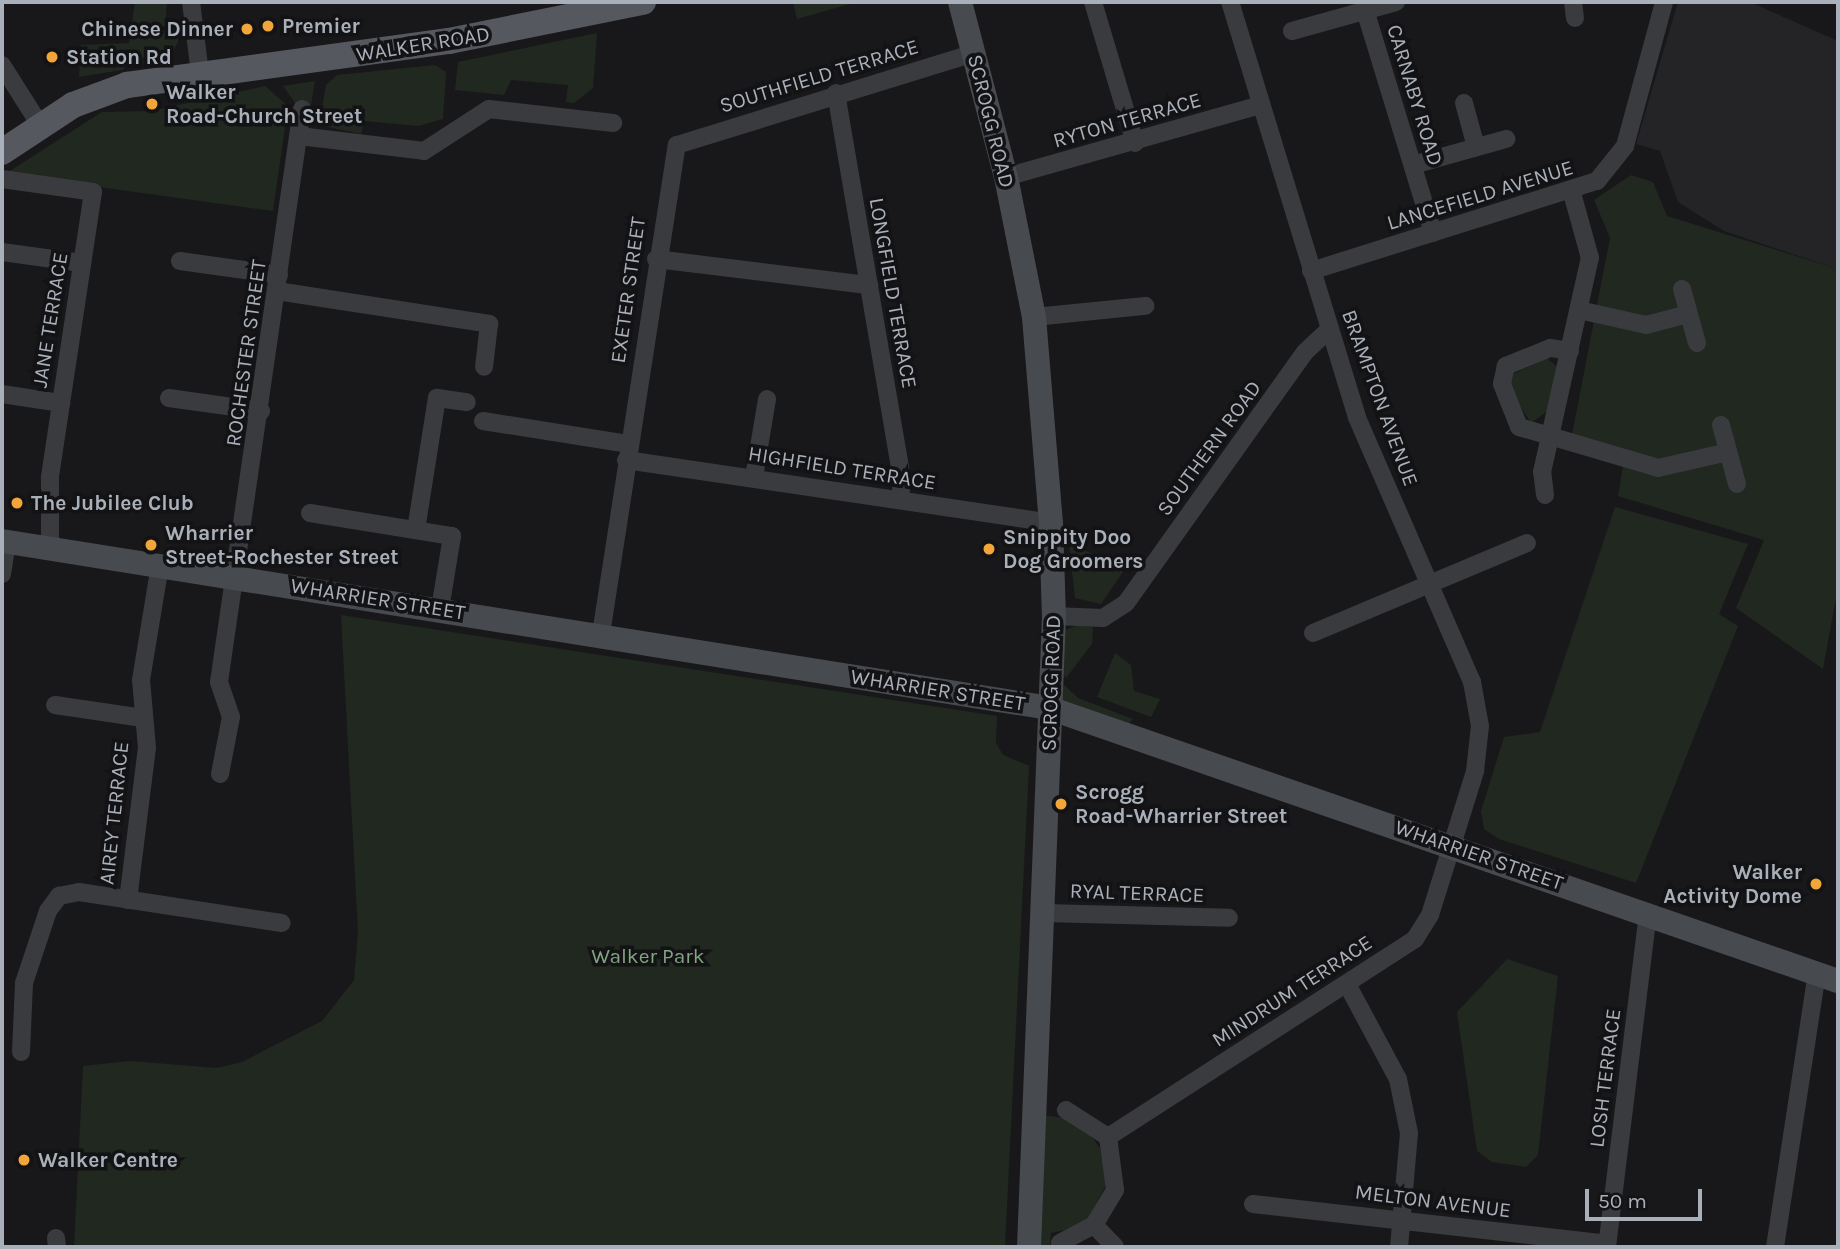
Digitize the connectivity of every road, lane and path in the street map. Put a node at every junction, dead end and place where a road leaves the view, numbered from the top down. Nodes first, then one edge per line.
1 (191, 2) edge
2 (643, 2) edge
3 (960, 2) edge
4 (1093, 2) edge
5 (1230, 2) edge
6 (1396, 2) edge
7 (1664, 2) edge
8 (1365, 10) junction
9 (1292, 31) dead end
10 (975, 53) junction
11 (2, 65) edge
12 (200, 73) junction
13 (836, 93) junction
14 (1464, 103) dead end
15 (1260, 105) junction
16 (302, 109) dead end
17 (613, 123) dead end
18 (40, 125) junction
19 (299, 136) junction
20 (1506, 139) dead end
21 (1135, 143) junction
22 (677, 145) joint
23 (1476, 147) junction
24 (2, 152) edge
25 (1413, 165) junction
26 (1006, 177) junction
27 (2, 179) edge
28 (1572, 193) junction
29 (1433, 233) junction
30 (2, 252) edge
31 (656, 258) junction
32 (180, 261) dead end
33 (82, 263) junction
34 (1311, 271) junction
35 (278, 283) junction
36 (869, 285) junction
37 (1682, 289) dead end
38 (1145, 306) dead end
39 (1579, 310) junction
40 (1688, 314) junction
41 (1034, 317) junction
42 (1330, 329) junction
43 (1697, 343) dead end
44 (1570, 351) junction
45 (484, 367) dead end
46 (2, 394) edge
47 (169, 398) dead end
48 (767, 399) dead end
49 (61, 402) junction
50 (467, 402) dead end
51 (261, 411) junction
52 (483, 421) dead end
53 (1721, 425) dead end
54 (1550, 438) junction
55 (627, 452) junction
56 (1728, 452) junction
57 (754, 477) junction
58 (1737, 484) dead end
59 (1545, 495) dead end
60 (900, 500) junction
61 (310, 513) dead end
62 (1051, 523) junction
63 (416, 530) junction
64 (4, 541) edge
65 (1527, 543) dead end
66 (50, 548) junction
67 (160, 565) junction
68 (2, 574) edge
69 (237, 577) junction
70 (1432, 586) junction
71 (440, 609) junction
72 (1054, 616) junction
73 (601, 634) junction
74 (1313, 634) dead end
75 (55, 705) dead end
76 (1049, 708) junction
77 (143, 718) junction
78 (220, 774) dead end
79 (1451, 844) junction
80 (128, 900) junction
81 (1044, 914) junction
82 (1647, 914) junction
83 (1229, 919) dead end
84 (282, 923) dead end
85 (1828, 977) edge
86 (1347, 984) junction
87 (20, 1052) dead end
88 (1066, 1110) dead end
89 (1108, 1137) junction
90 (1253, 1204) dead end
91 (1403, 1220) junction
92 (1094, 1225) junction
93 (1060, 1243) dead end
94 (1607, 1246) edge
95 (1029, 1247) edge
96 (1115, 1247) edge
97 (1399, 1247) edge
98 (1775, 1247) edge

1 - 12 street
2 - 12 main road, WALKER ROAD
3 - 10 street, SCROGG ROAD
4 - 21 street
5 - 15 street, BRAMPTON AVENUE
6 - 8 street
7 - 28 street, LANCEFIELD AVENUE
8 - 9 street
8 - 25 street, CARNABY ROAD
10 - 13 street, SOUTHFIELD TERRACE
10 - 26 street, SCROGG ROAD
11 - 18 street
12 - 18 main road, WALKER ROAD
13 - 22 street, SOUTHFIELD TERRACE
13 - 36 street, LONGFIELD TERRACE
14 - 23 street
15 - 21 street, RYTON TERRACE
15 - 34 street, BRAMPTON AVENUE
16 - 19 street, ROCHESTER STREET
17 - 19 street
18 - 24 main road, WALKER ROAD
19 - 35 street, ROCHESTER STREET
20 - 23 street
21 - 26 street, RYTON TERRACE
22 - 31 street, EXETER STREET
23 - 25 street
25 - 29 street, CARNABY ROAD
26 - 41 street, SCROGG ROAD
27 - 33 street, JANE TERRACE
28 - 29 street, LANCEFIELD AVENUE
28 - 39 street
29 - 34 street, LANCEFIELD AVENUE
30 - 33 street
31 - 36 street
31 - 55 street, EXETER STREET
32 - 35 street
33 - 49 street, JANE TERRACE
34 - 42 street, BRAMPTON AVENUE
35 - 45 street
35 - 51 street, ROCHESTER STREET
36 - 60 street, LONGFIELD TERRACE
37 - 40 street
38 - 41 street
39 - 40 street
39 - 44 street
40 - 43 street
41 - 62 street, SCROGG ROAD
42 - 70 street, BRAMPTON AVENUE
42 - 72 street, SOUTHERN ROAD
44 - 54 street
44 - 54 street
46 - 49 street
47 - 51 street
48 - 57 street
49 - 66 street, JANE TERRACE
50 - 63 street
51 - 69 street, ROCHESTER STREET
52 - 55 street
53 - 56 street
54 - 56 street
54 - 59 street
55 - 57 street, HIGHFIELD TERRACE
55 - 73 street, EXETER STREET
56 - 58 street
57 - 60 street, HIGHFIELD TERRACE
60 - 62 street, HIGHFIELD TERRACE
61 - 63 street
62 - 72 street, SCROGG ROAD
63 - 71 street
64 - 66 street, WHARRIER STREET
64 - 68 street
65 - 70 street
66 - 67 street, WHARRIER STREET
67 - 69 street, WHARRIER STREET
67 - 77 street, AIREY TERRACE
69 - 71 street, WHARRIER STREET
69 - 78 street, ROCHESTER STREET
70 - 74 street
70 - 79 street, BRAMPTON AVENUE
71 - 73 street, WHARRIER STREET
72 - 76 street, SCROGG ROAD
73 - 76 street, WHARRIER STREET
75 - 77 street
76 - 79 street, WHARRIER STREET
76 - 81 street, SCROGG ROAD
77 - 80 street, AIREY TERRACE
79 - 82 street, WHARRIER STREET
79 - 86 street, MINDRUM TERRACE
80 - 84 street, AIREY TERRACE
80 - 87 street, AIREY TERRACE
81 - 83 street, RYAL TERRACE
81 - 95 street, SCROGG ROAD
82 - 85 street, WHARRIER STREET
82 - 94 street, LOSH TERRACE
85 - 98 street
86 - 89 street, MINDRUM TERRACE
86 - 91 street
88 - 89 street
89 - 92 street
90 - 91 street, MELTON AVENUE
91 - 94 street, MELTON AVENUE
91 - 97 street
92 - 93 street
92 - 96 street

